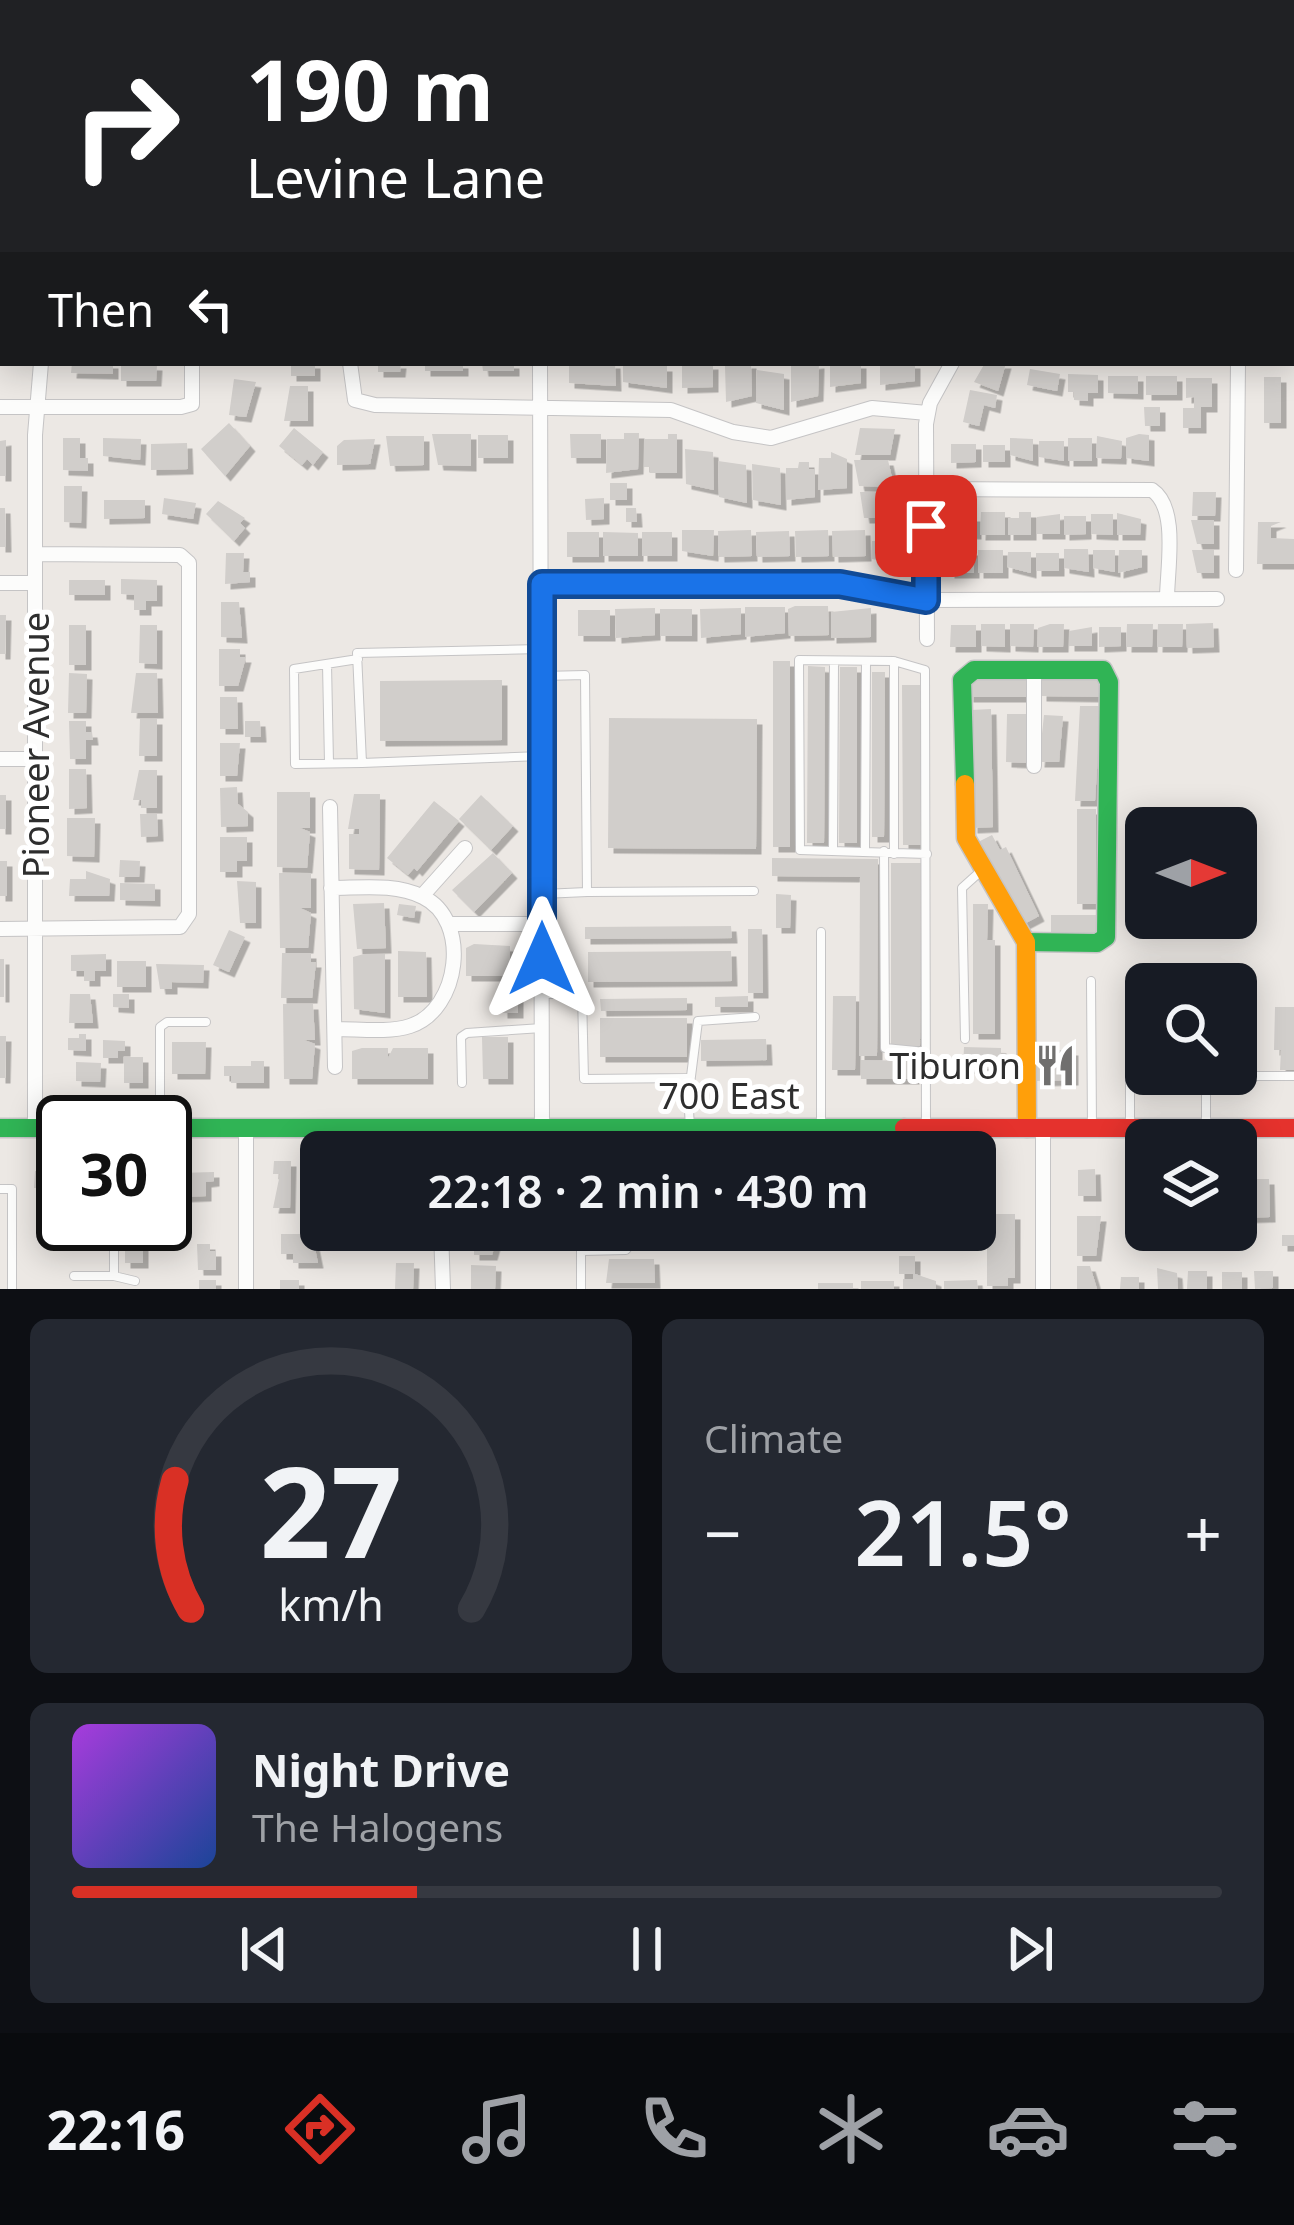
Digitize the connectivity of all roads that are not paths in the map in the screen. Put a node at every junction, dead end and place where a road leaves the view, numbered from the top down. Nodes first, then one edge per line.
1 (41, 366) edge
2 (192, 366) edge
3 (350, 366) edge
4 (540, 366) edge
5 (950, 366) edge
6 (1238, 366) edge
7 (0, 407) edge
8 (38, 407) junction
9 (541, 408) junction
10 (927, 413) junction
11 (926, 489) junction
12 (35, 554) junction
13 (1237, 570) dead end
14 (0, 583) edge
15 (35, 583) junction
16 (542, 584) junction
17 (1167, 599) junction
18 (1216, 599) dead end
19 (926, 600) junction
20 (927, 639) dead end
21 (542, 649) junction
22 (358, 659) junction
23 (834, 661) junction
24 (866, 661) junction
25 (894, 661) junction
26 (327, 664) junction
27 (1034, 670) junction
28 (542, 676) junction
29 (542, 756) junction
30 (0, 759) edge
31 (35, 759) junction
32 (362, 763) junction
33 (329, 764) junction
34 (1034, 766) dead end
35 (330, 807) dead end
36 (465, 848) dead end
37 (833, 850) junction
38 (865, 850) junction
39 (889, 852) junction
40 (927, 854) junction
41 (982, 870) junction
42 (331, 888) junction
43 (754, 891) dead end
44 (587, 892) junction
45 (542, 894) junction
46 (422, 896) junction
47 (451, 924) junction
48 (542, 924) junction
49 (35, 928) junction
50 (0, 929) edge
51 (821, 932) dead end
52 (1026, 942) junction
53 (1091, 981) dead end
54 (542, 994) junction
55 (755, 1017) dead end
56 (206, 1022) dead end
57 (542, 1028) junction
58 (335, 1029) junction
59 (965, 1039) dead end
60 (926, 1052) junction
61 (335, 1067) dead end
62 (1294, 1076) edge
63 (462, 1083) dead end
64 (690, 1084) junction
65 (161, 1095) edge
66 (1206, 1119) edge
67 (192, 1126) edge
68 (542, 1127) junction
69 (0, 1128) edge
70 (35, 1128) joint
71 (441, 1128) joint
72 (640, 1128) joint
73 (690, 1128) junction
74 (821, 1128) junction
75 (926, 1128) junction
76 (1035, 1128) junction
77 (1125, 1128) edge
78 (1257, 1128) edge
79 (1294, 1128) edge
80 (246, 1129) junction
81 (598, 1129) joint
82 (1092, 1129) junction
83 (0, 1190) edge
84 (114, 1251) edge
85 (442, 1251) edge
86 (581, 1251) edge
87 (74, 1276) dead end
88 (114, 1276) junction
89 (134, 1281) dead end
90 (12, 1289) edge
91 (246, 1289) edge
92 (443, 1289) edge
93 (581, 1289) edge
94 (1043, 1289) edge

1 - 8 street, Pioneer Avenue
2 - 8 street
3 - 9 street
4 - 9 street
5 - 10 street
6 - 13 street
7 - 8 street
8 - 12 street, Pioneer Avenue
9 - 10 street
9 - 16 street
10 - 11 street
11 - 17 street
11 - 19 street
12 - 15 street, Pioneer Avenue
12 - 49 street
14 - 15 street
15 - 31 street, Pioneer Avenue
16 - 19 street
16 - 21 street
17 - 18 street
17 - 19 street
19 - 20 street
21 - 22 lane
21 - 28 street
22 - 26 lane
22 - 32 lane
23 - 24 lane
23 - 37 lane
23 - 37 lane
24 - 25 lane
24 - 38 lane
25 - 39 lane
25 - 40 lane
26 - 33 lane
26 - 33 lane
27 - 34 street
27 - 41 main road
27 - 52 main road
28 - 29 street
28 - 44 lane
29 - 32 lane
29 - 45 street
30 - 31 street
31 - 49 street, Pioneer Avenue
32 - 33 lane
35 - 42 street
36 - 46 street
37 - 38 lane
38 - 39 lane
39 - 40 lane
39 - 60 lane
40 - 60 lane
41 - 52 main road
41 - 59 lane
42 - 46 street
42 - 58 street
43 - 44 lane
44 - 45 lane
45 - 48 street
46 - 47 street
47 - 48 street
47 - 58 street
48 - 54 street
49 - 50 street
49 - 70 street, Pioneer Avenue
51 - 74 lane
52 - 76 main road
53 - 82 lane
54 - 57 street
54 - 64 lane
55 - 64 lane
56 - 65 lane
57 - 63 lane
57 - 68 street
58 - 61 street
60 - 75 lane
62 - 66 lane
64 - 73 lane
67 - 80 main road, 700 East
68 - 71 main road, 700 East
68 - 81 main road, 700 East
69 - 70 main road
71 - 80 main road, 700 East
72 - 73 main road, 700 East
72 - 81 main road, 700 East
73 - 74 main road, 700 East
74 - 75 main road, 700 East
75 - 76 main road, 700 East
76 - 82 main road, 700 East
76 - 94 street
77 - 82 main road, 700 East
78 - 79 main road, 700 East
80 - 91 street
83 - 90 lane
84 - 88 lane
85 - 92 street
86 - 93 lane
87 - 88 lane
88 - 89 lane

